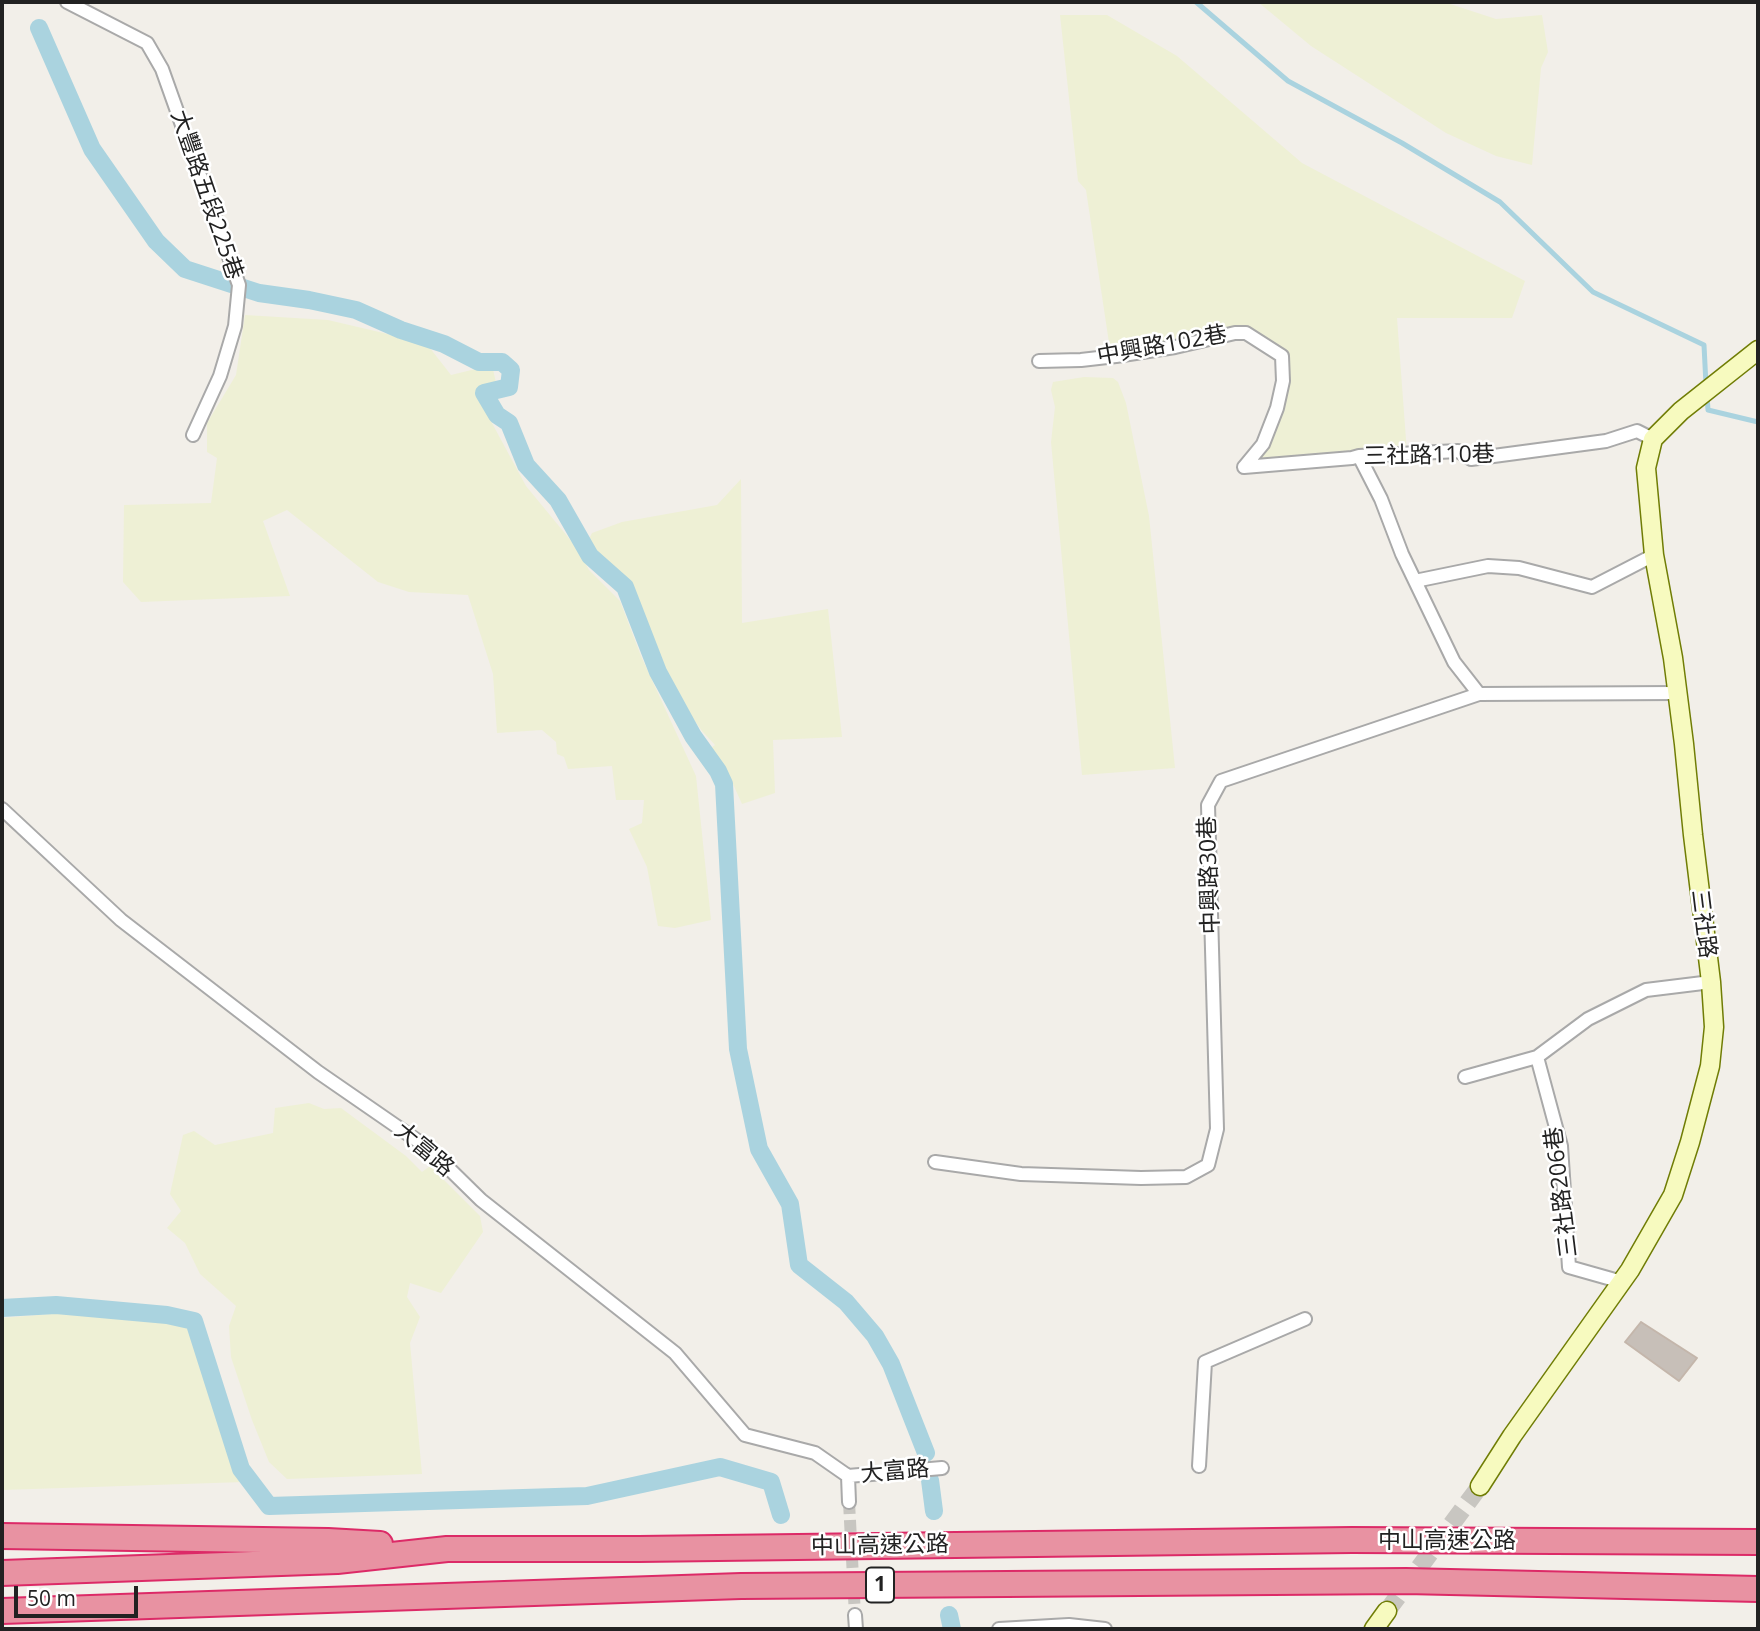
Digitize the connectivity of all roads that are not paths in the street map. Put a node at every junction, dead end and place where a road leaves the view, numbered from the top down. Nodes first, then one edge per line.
1 (67, 2) edge
2 (1754, 357) edge
3 (1039, 361) dead end
4 (193, 435) dead end
5 (1653, 439) junction
6 (1359, 456) junction
7 (1244, 467) joint
8 (1654, 555) junction
9 (1415, 581) junction
10 (1677, 693) junction
11 (1479, 694) junction
12 (2, 809) edge
13 (1711, 982) junction
14 (1537, 1056) junction
15 (1465, 1077) dead end
16 (935, 1163) dead end
17 (1622, 1282) junction
18 (1305, 1319) dead end
19 (1199, 1466) dead end
20 (942, 1468) dead end
21 (848, 1476) junction
22 (1480, 1486) tunnel mouth
23 (849, 1502) tunnel mouth
24 (2, 1536) edge
25 (1758, 1542) edge
26 (447, 1549) junction
27 (2, 1573) edge
28 (1758, 1589) edge
29 (2, 1611) edge
30 (1387, 1611) tunnel mouth
31 (856, 1615) tunnel mouth
32 (856, 1629) edge
33 (999, 1629) edge
34 (1105, 1629) edge
35 (1374, 1629) edge

1 - 4 street, 大豐路五段225巷
2 - 5 street
3 - 7 street, 中興路102巷
5 - 6 street, 三社路110巷
5 - 8 street, 三社路
6 - 7 street, 三社路110巷
6 - 9 street
8 - 9 street
8 - 10 street, 三社路
9 - 11 street
10 - 11 street, 中興路30巷
10 - 13 street, 三社路
11 - 16 street, 中興路30巷
12 - 21 street, 大富路
13 - 14 street
13 - 17 street, 三社路
14 - 15 street
14 - 17 street, 三社路206巷
17 - 22 street, 三社路
18 - 19 street
20 - 21 street, 大富路
21 - 23 street, 大富路
24 - 26 highway
25 - 26 highway, 中山高速公路 / 1
26 - 27 highway, 中山高速公路 / 1
28 - 29 highway, 中山高速公路 / 1
30 - 35 street
31 - 32 street
33 - 34 street

